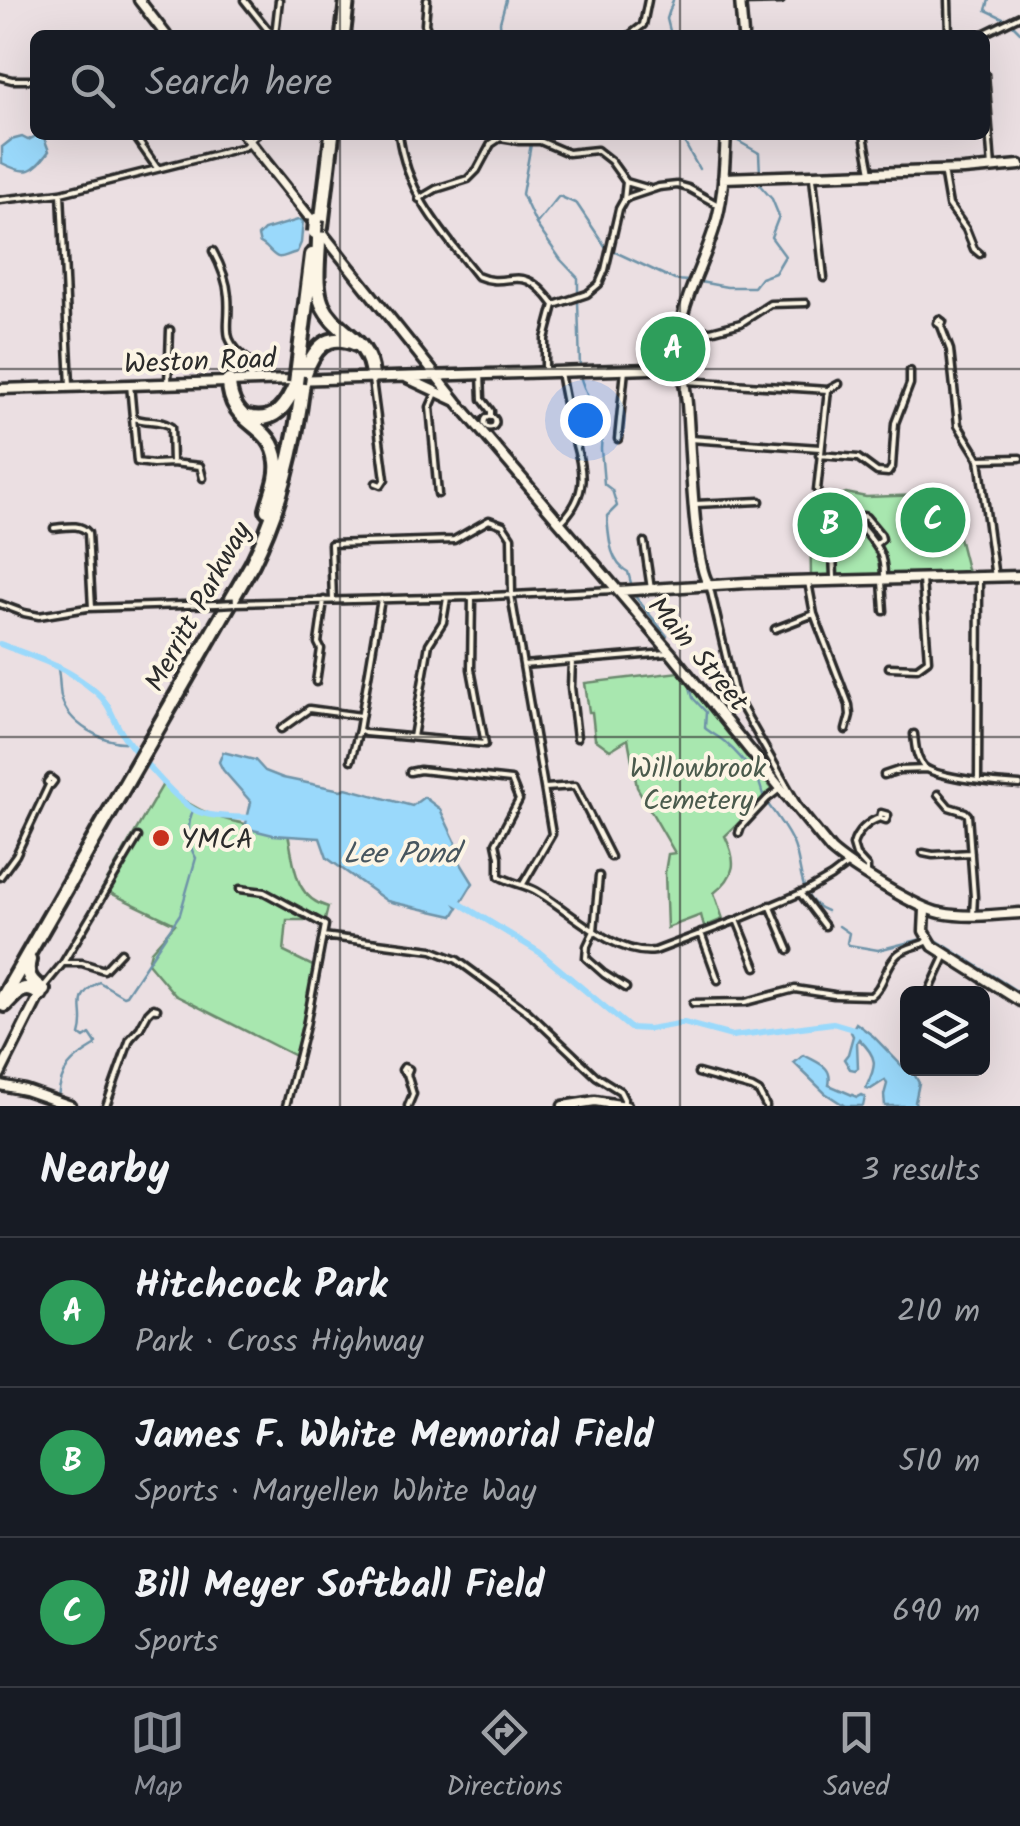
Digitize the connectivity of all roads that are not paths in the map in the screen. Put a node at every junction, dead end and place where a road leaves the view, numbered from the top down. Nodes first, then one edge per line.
1 (139, 0) edge
2 (244, 0) edge
3 (279, 0) edge
4 (344, 0) edge
5 (428, 0) edge
6 (648, 0) edge
7 (740, 0) edge
8 (781, 0) edge
9 (948, 0) edge
10 (1020, 16) edge
11 (162, 30) edge
12 (268, 30) edge
13 (276, 30) edge
14 (341, 30) edge
15 (427, 30) edge
16 (636, 30) edge
17 (743, 30) edge
18 (949, 30) edge
19 (990, 31) edge
20 (0, 78) edge
21 (30, 80) edge
22 (138, 140) edge
23 (247, 140) edge
24 (252, 140) edge
25 (327, 140) edge
26 (400, 140) edge
27 (495, 140) edge
28 (541, 140) edge
29 (726, 140) edge
30 (865, 140) edge
31 (990, 140) edge
32 (1020, 166) edge
33 (992, 168) junction
34 (158, 169) junction
35 (943, 170) junction
36 (870, 172) junction
37 (813, 175) junction
38 (723, 178) junction
39 (626, 182) junction
40 (650, 190) junction
41 (61, 193) junction
42 (420, 199) junction
43 (0, 200) edge
44 (624, 200) junction
45 (720, 206) junction
46 (318, 230) junction
47 (212, 251) dead end
48 (980, 254) dead end
49 (824, 278) dead end
50 (554, 304) junction
51 (806, 304) dead end
52 (941, 326) dead end
53 (680, 329) junction
54 (170, 330) dead end
55 (366, 352) junction
56 (682, 368) junction
57 (626, 370) junction
58 (910, 371) dead end
59 (545, 372) junction
60 (560, 372) junction
61 (481, 373) junction
62 (436, 374) junction
63 (372, 376) junction
64 (401, 376) junction
65 (300, 379) junction
66 (229, 381) junction
67 (251, 381) junction
68 (685, 381) junction
69 (168, 383) junction
70 (130, 384) junction
71 (839, 384) dead end
72 (70, 386) junction
73 (0, 389) edge
74 (436, 390) junction
75 (828, 390) junction
76 (458, 402) junction
77 (242, 415) junction
78 (490, 417) dead end
79 (134, 418) junction
80 (618, 439) dead end
81 (690, 439) junction
82 (819, 452) junction
83 (1020, 458) edge
84 (980, 459) junction
85 (172, 463) junction
86 (383, 468) dead end
87 (204, 478) dead end
88 (816, 490) dead end
89 (438, 494) dead end
90 (760, 501) dead end
91 (695, 504) junction
92 (560, 523) junction
93 (262, 527) junction
94 (54, 528) dead end
95 (644, 542) dead end
96 (876, 544) junction
97 (826, 547) dead end
98 (1020, 576) edge
99 (979, 578) junction
100 (996, 578) junction
101 (922, 580) junction
102 (883, 581) junction
103 (808, 582) junction
104 (834, 582) junction
105 (709, 585) junction
106 (651, 589) junction
107 (618, 591) junction
108 (512, 595) junction
109 (472, 597) junction
110 (446, 598) junction
111 (381, 599) junction
112 (324, 600) junction
113 (333, 600) junction
114 (0, 604) edge
115 (92, 608) junction
116 (884, 611) dead end
117 (814, 614) junction
118 (775, 630) dead end
119 (670, 652) junction
120 (572, 661) junction
121 (523, 665) junction
122 (889, 667) dead end
123 (316, 682) dead end
124 (361, 716) junction
125 (281, 728) dead end
126 (359, 730) junction
127 (846, 730) dead end
128 (914, 734) dead end
129 (150, 737) junction
130 (413, 737) junction
131 (577, 738) dead end
132 (351, 760) dead end
133 (927, 769) junction
134 (130, 772) junction
135 (410, 772) dead end
136 (884, 775) dead end
137 (978, 780) junction
138 (1020, 784) edge
139 (49, 785) dead end
140 (545, 788) junction
141 (785, 790) junction
142 (938, 794) dead end
143 (880, 818) dead end
144 (739, 832) dead end
145 (138, 837) dead end
146 (923, 853) dead end
147 (971, 853) junction
148 (611, 857) dead end
149 (848, 864) junction
150 (867, 875) junction
151 (599, 876) dead end
152 (0, 877) edge
153 (522, 884) junction
154 (240, 890) dead end
155 (804, 891) junction
156 (62, 896) junction
157 (770, 905) junction
158 (925, 910) junction
159 (1020, 913) edge
160 (973, 914) junction
161 (737, 920) junction
162 (825, 926) dead end
163 (594, 931) junction
164 (701, 933) junction
165 (323, 936) junction
166 (929, 941) junction
167 (788, 950) dead end
168 (121, 952) dead end
169 (946, 955) junction
170 (63, 963) junction
171 (756, 967) dead end
172 (718, 980) dead end
173 (932, 986) edge
174 (0, 988) edge
175 (626, 988) dead end
176 (42, 992) junction
177 (1020, 1001) edge
178 (0, 1003) edge
179 (694, 1003) dead end
180 (158, 1009) dead end
181 (0, 1011) edge
182 (698, 1073) dead end
183 (0, 1074) edge
184 (407, 1074) dead end
185 (0, 1085) edge
186 (71, 1106) edge
187 (106, 1106) edge
188 (286, 1106) edge
189 (410, 1106) edge
190 (563, 1106) edge
191 (625, 1106) edge
192 (766, 1106) edge

1 - 11 main road
2 - 12 street
3 - 13 street
4 - 14 highway
5 - 15 street
6 - 16 street
7 - 8 street
7 - 17 main road
9 - 18 street
10 - 19 street
20 - 21 street
22 - 34 street
23 - 34 street
24 - 62 main road, Main Street
25 - 46 highway, Merritt Parkway
26 - 42 street
27 - 42 street
28 - 39 street
29 - 38 main road
30 - 36 street
31 - 33 street
32 - 33 main road
33 - 35 main road
34 - 41 street
35 - 36 main road
35 - 48 street
36 - 37 main road
37 - 38 main road
37 - 49 street
38 - 45 main road
39 - 40 street
39 - 44 street
40 - 44 street
40 - 45 street
41 - 43 street
41 - 72 street
42 - 50 street
44 - 50 street
45 - 53 main road
46 - 55 highway
46 - 65 highway, Merritt Parkway
47 - 67 street
50 - 59 street
51 - 53 street
52 - 84 street
53 - 56 main road
54 - 69 street
55 - 63 highway
55 - 65 highway
56 - 57 main road, Weston Road
56 - 68 main road
57 - 60 main road, Weston Road
57 - 80 street
58 - 82 street
59 - 60 main road, Weston Road
59 - 61 main road, Weston Road
60 - 92 street
61 - 62 main road, Weston Road
61 - 78 street
62 - 64 main road, Weston Road
62 - 76 main road, Main Street
63 - 64 main road, Weston Road
63 - 67 main road, Weston Road
63 - 86 street
64 - 74 main road, Weston Road
65 - 77 highway
65 - 93 highway, Merritt Parkway
65 - 129 highway, Merritt Parkway
66 - 67 main road, Weston Road
66 - 69 main road, Weston Road
66 - 77 highway
68 - 75 street
68 - 81 main road
69 - 70 main road, Weston Road
70 - 72 main road, Weston Road
70 - 79 street
71 - 75 street
72 - 73 main road, Weston Road
74 - 76 main road, Weston Road
74 - 89 street
75 - 82 street
76 - 92 main road, Main Street
77 - 93 highway
79 - 85 street
79 - 85 street
81 - 82 street
81 - 91 main road
82 - 88 street
83 - 84 street
84 - 100 street
85 - 87 street
90 - 91 street
91 - 105 main road
92 - 107 main road, Main Street
93 - 129 highway, Merritt Parkway
94 - 115 street
95 - 106 street
96 - 96 street
96 - 102 street
97 - 104 street
98 - 100 main road
99 - 100 main road
99 - 101 main road
99 - 137 street
101 - 102 main road
101 - 122 street
102 - 104 main road
102 - 116 street
103 - 104 main road
103 - 105 main road
103 - 117 street
105 - 106 main road
105 - 141 street
106 - 107 main road
107 - 108 street
107 - 119 main road, Main Street
108 - 109 street
108 - 113 street
108 - 121 street
109 - 110 street
109 - 130 street
110 - 111 street
110 - 130 street
111 - 113 street
111 - 124 street
112 - 113 street
112 - 115 street, bridge
112 - 123 street
114 - 115 street
117 - 118 street
117 - 127 street
119 - 120 street
119 - 141 main road, Main Street
120 - 121 street
120 - 131 street
121 - 140 street
124 - 125 street
124 - 126 street
126 - 130 street
126 - 132 street
128 - 133 street
129 - 134 highway, Merritt Parkway
133 - 136 street
133 - 137 street
134 - 156 highway, Merritt Parkway
134 - 174 highway, Merritt Parkway
135 - 153 street
137 - 138 street
139 - 152 street
140 - 148 street
140 - 153 street
141 - 144 street
141 - 149 main road, Main Street
142 - 147 street
143 - 150 street
145 - 170 street
146 - 147 street
147 - 160 street
149 - 150 main road, Main Street
149 - 155 street
150 - 158 main road, Main Street
151 - 163 street
153 - 163 street
154 - 165 street
155 - 157 street
155 - 162 street
156 - 176 highway
156 - 178 highway, Merritt Parkway
157 - 161 street
157 - 167 street
158 - 160 main road, Main Street
158 - 166 main road
159 - 160 main road, Main Street
161 - 164 street
161 - 171 street
163 - 164 street
163 - 175 street
164 - 172 street
165 - 188 street
165 - 191 street
166 - 169 main road
166 - 179 street
168 - 170 street
169 - 173 street
169 - 177 main road
170 - 176 street
176 - 181 highway
176 - 183 main road
180 - 187 street
182 - 192 street
184 - 189 street
185 - 186 main road
190 - 191 main road

